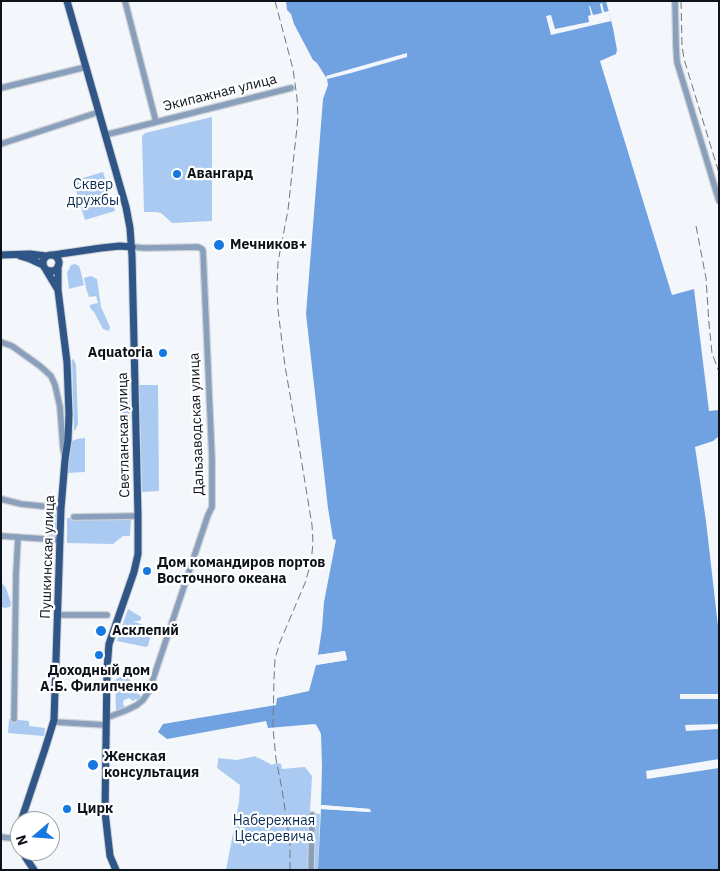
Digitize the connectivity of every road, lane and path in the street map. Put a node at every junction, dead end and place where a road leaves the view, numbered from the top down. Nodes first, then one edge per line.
1 (67, 1) edge
2 (125, 1) edge
3 (675, 1) edge
4 (86, 67) junction
5 (1, 88) edge
6 (291, 88) dead end
7 (99, 112) junction
8 (156, 122) junction
9 (105, 135) junction
10 (1, 144) edge
11 (719, 201) edge
12 (132, 246) junction
13 (75, 251) junction
14 (15, 254) junction
15 (1, 255) edge
16 (50, 256) junction
17 (59, 264) junction
18 (44, 268) junction
19 (58, 290) junction
20 (1, 342) edge
21 (65, 460) junction
22 (1, 499) edge
23 (62, 508) junction
24 (138, 516) junction
25 (74, 517) dead end
26 (1, 536) edge
27 (18, 537) junction
28 (60, 540) junction
29 (58, 615) junction
30 (107, 615) dead end
31 (14, 719) dead end
32 (106, 721) junction
33 (54, 722) junction
34 (24, 811) edge
35 (312, 815) dead end
36 (116, 870) edge
37 (310, 870) edge

1 - 4 main road, Светланская улица
2 - 8 street, Экипажная улица
3 - 11 street
4 - 5 street
4 - 7 main road, Светланская улица
6 - 8 street, Экипажная улица
7 - 9 main road, Светланская улица
7 - 10 street
8 - 9 street, Экипажная улица
9 - 12 main road, Светланская улица
12 - 13 main road
12 - 24 main road, Светланская улица
12 - 32 street, Дальзаводская улица
13 - 16 main road
13 - 17 main road
14 - 15 main road
14 - 16 main road
14 - 18 main road
16 - 17 main road
16 - 18 main road
17 - 18 main road
17 - 19 main road, Пушкинская улица
18 - 19 main road, Пушкинская улица
19 - 21 main road, Пушкинская улица
20 - 21 street
21 - 23 main road, Пушкинская улица
22 - 23 street
23 - 28 main road, Пушкинская улица
24 - 25 street
24 - 32 main road, Светланская улица
26 - 27 street
27 - 28 street
27 - 31 street
28 - 29 main road, Пушкинская улица
29 - 30 street
29 - 33 main road, Пушкинская улица
32 - 33 street
32 - 36 main road, Светланская улица
33 - 34 main road, Пушкинская улица
35 - 37 street

